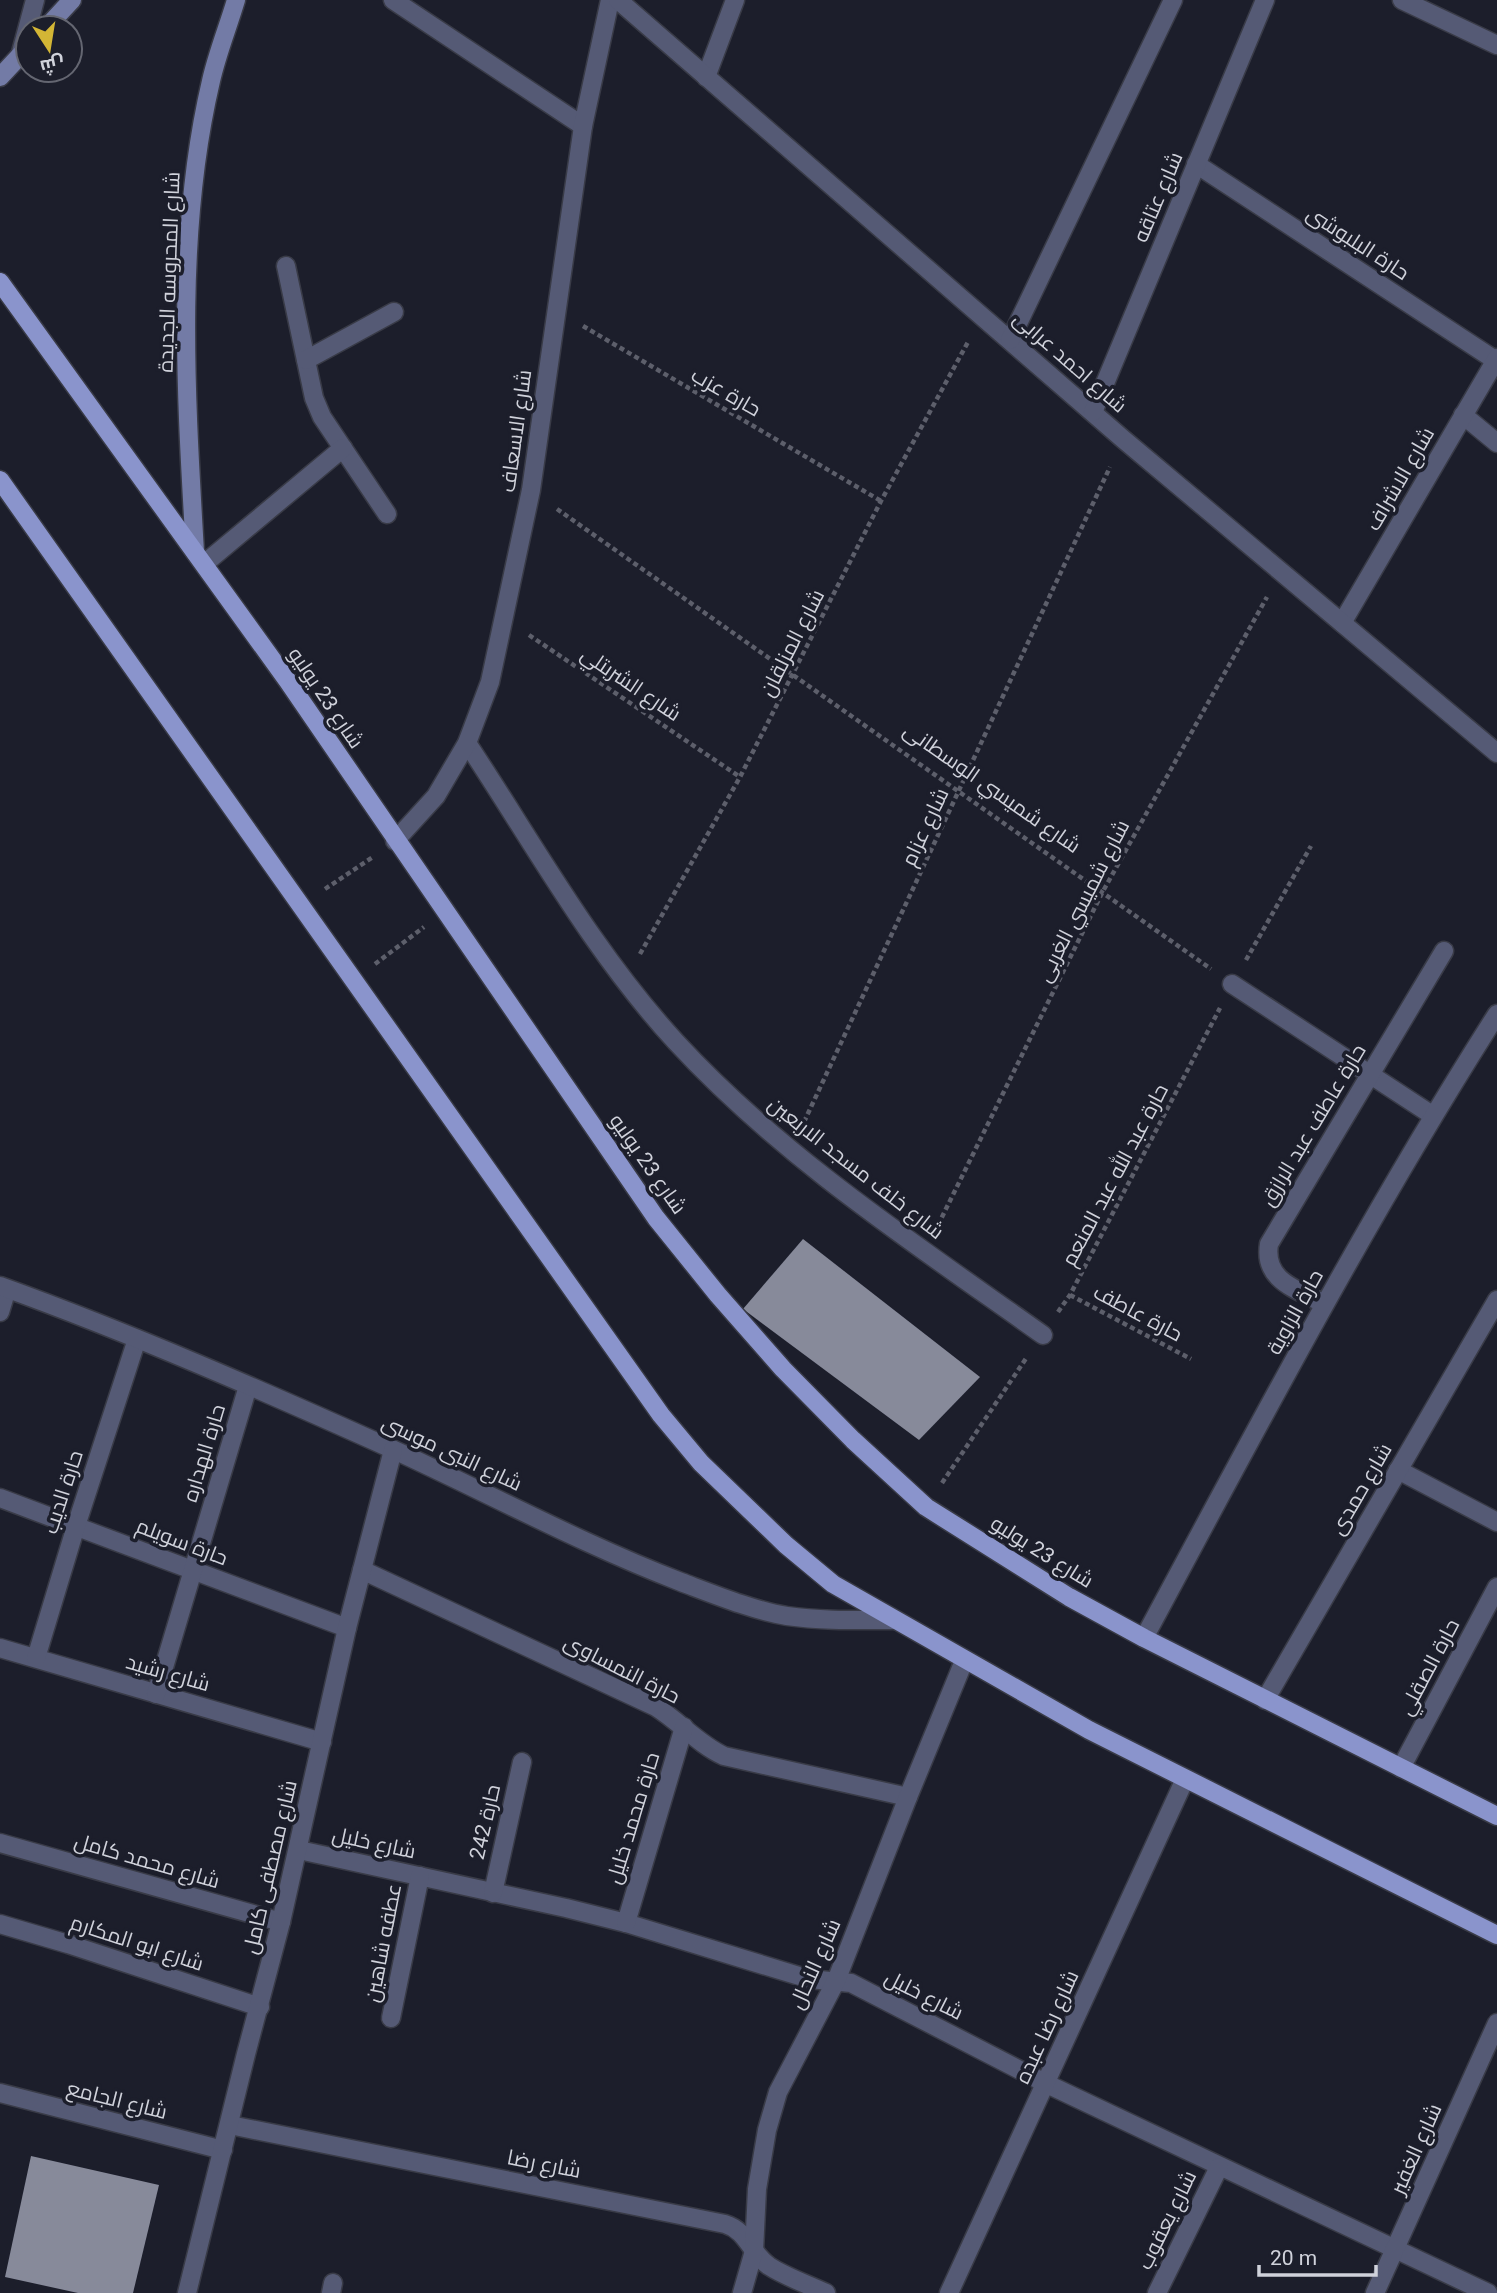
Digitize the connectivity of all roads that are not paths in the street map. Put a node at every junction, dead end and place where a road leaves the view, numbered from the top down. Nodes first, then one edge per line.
1 (72, 0) edge
2 (236, 0) edge
3 (393, 0) edge
4 (610, 0) edge
5 (618, 0) edge
6 (735, 0) edge
7 (1173, 0) edge
8 (1265, 0) edge
9 (1403, 0) edge
10 (59, 14) edge
11 (1497, 45) edge
12 (14, 62) edge
13 (0, 77) edge
14 (706, 77) junction
15 (583, 126) junction
16 (1196, 164) junction
17 (286, 266) dead end
18 (0, 282) edge
19 (394, 312) dead end
20 (1010, 340) junction
21 (1496, 359) edge
22 (306, 360) junction
23 (1093, 412) junction
24 (1463, 415) junction
25 (1497, 443) edge
26 (343, 448) junction
27 (0, 480) edge
28 (387, 514) dead end
29 (199, 558) junction
30 (1342, 623) junction
31 (467, 743) junction
32 (1497, 753) edge
33 (395, 841) junction
34 (1444, 951) dead end
35 (1232, 984) road end
36 (1497, 1014) edge
37 (1370, 1074) junction
38 (1432, 1115) junction
39 (4, 1287) edge
40 (1497, 1300) edge
41 (1324, 1304) junction
42 (0, 1312) edge
43 (1043, 1335) road end
44 (137, 1339) junction
45 (248, 1386) junction
46 (393, 1450) junction
47 (1398, 1470) junction
48 (0, 1498) edge
49 (1497, 1522) edge
50 (76, 1526) junction
51 (193, 1570) junction
52 (362, 1570) junction
53 (1497, 1587) edge
54 (893, 1620) junction
55 (347, 1628) junction
56 (1144, 1638) junction
57 (0, 1648) edge
58 (36, 1658) junction
59 (964, 1661) junction
60 (156, 1694) junction
61 (1265, 1700) junction
62 (684, 1727) junction
63 (322, 1742) junction
64 (522, 1762) dead end
65 (1401, 1768) junction
66 (1185, 1779) junction
67 (908, 1797) junction
68 (1497, 1816) edge
69 (0, 1843) edge
70 (299, 1850) junction
71 (420, 1877) junction
72 (493, 1893) junction
73 (281, 1922) junction
74 (626, 1923) junction
75 (0, 1924) edge
76 (1497, 1935) edge
77 (836, 1981) junction
78 (260, 2007) junction
79 (391, 2018) dead end
80 (1497, 2023) edge
81 (1046, 2084) junction
82 (0, 2093) edge
83 (230, 2125) junction
84 (223, 2150) junction
85 (1219, 2167) junction
86 (1396, 2249) junction
87 (754, 2251) junction
88 (187, 2293) edge
89 (743, 2293) edge
90 (826, 2293) edge
91 (949, 2293) edge
92 (1157, 2293) edge
93 (1375, 2293) edge
94 (1488, 2293) edge

1 - 10 main road
2 - 29 main road, شارع المحروسه الجديدة
3 - 15 street
4 - 15 street, شارع الاسعاف
5 - 14 street, شارع احمد عرابى
6 - 14 street
7 - 20 street
8 - 16 street, شارع عتاقه
9 - 11 street
12 - 13 main road
14 - 20 street, شارع احمد عرابى
15 - 31 street, شارع الاسعاف
16 - 21 street, حارة البلبوشى
16 - 23 street, شارع عتاقه
17 - 22 street
18 - 29 main road, شارع 23 يوليو
19 - 22 street
20 - 23 street, شارع احمد عرابى
21 - 24 street, شارع الاشراف
22 - 26 street
23 - 30 street, شارع احمد عرابى
24 - 25 street
24 - 30 street, شارع الاشراف
26 - 28 street
26 - 29 street
27 - 54 main road
29 - 33 main road, شارع 23 يوليو
30 - 32 street, شارع احمد عرابى
31 - 33 street, شارع الاسعاف
31 - 43 street, شارع خلف مسجد الاربعين
33 - 56 main road, شارع 23 يوليو
34 - 37 street, حارة عاطف عبد الرازق
35 - 37 street
36 - 38 street, حارة الزاوية
37 - 38 street
37 - 41 street, حارة عاطف عبد الرازق
38 - 41 street, حارة الزاوية
39 - 42 street
39 - 44 street, شارع النبى موسى
40 - 47 street, شارع حمدى
41 - 56 street, حارة الزاوية
44 - 45 street, شارع النبى موسى
44 - 50 street, حارة الديب
45 - 46 street, شارع النبى موسى
45 - 51 street, حارة الهداره
46 - 52 street, شارع مصطفى كامل
46 - 54 street, شارع النبى موسى
47 - 49 street
47 - 61 street, شارع حمدى
48 - 50 street, حارة سويلم
50 - 51 street, حارة سويلم
50 - 58 street, حارة الديب
51 - 55 street, حارة سويلم
51 - 60 street, حارة الهداره
52 - 55 street, شارع مصطفى كامل
52 - 62 street, حارة النمساوى
53 - 65 street, حارة الصقلي
54 - 59 main road
55 - 63 street, شارع مصطفى كامل
56 - 61 main road, شارع 23 يوليو
57 - 58 street, شارع رشيد
58 - 60 street, شارع رشيد
59 - 66 main road
59 - 67 street, شارع النحال
60 - 63 street, شارع رشيد
61 - 65 main road, شارع 23 يوليو
62 - 67 street, حارة النمساوى
62 - 74 street, حارة محمد خليل
63 - 70 street, شارع مصطفى كامل
64 - 72 street, حارة 242
65 - 68 main road, شارع 23 يوليو
66 - 76 main road
66 - 81 street, شارع رضا عبده
67 - 77 street, شارع النحال
69 - 73 street, شارع محمد كامل
70 - 71 street, شارع خليل
70 - 73 street, شارع مصطفى كامل
71 - 72 street, شارع خليل
71 - 79 street, عطفه شاهين
72 - 74 street, شارع خليل
73 - 78 street, شارع مصطفى كامل
74 - 77 street, شارع خليل
75 - 78 street, شارع ابو المكارم
77 - 81 street, شارع خليل
77 - 87 street, شارع النحال
78 - 83 street, شارع مصطفى كامل
80 - 86 street, شارع الغفير
81 - 85 street, شارع خليل
81 - 91 street, شارع رضا عبده
82 - 84 street, شارع الجامع
83 - 84 street, شارع مصطفى كامل
83 - 87 street, شارع رضا
84 - 88 street, شارع مصطفى كامل
85 - 86 street, شارع خليل
85 - 92 street, شارع يعقوب
86 - 93 street, شارع الغفير
86 - 94 street, شارع خليل
87 - 89 street, شارع النحال
87 - 90 street, شارع رضا

